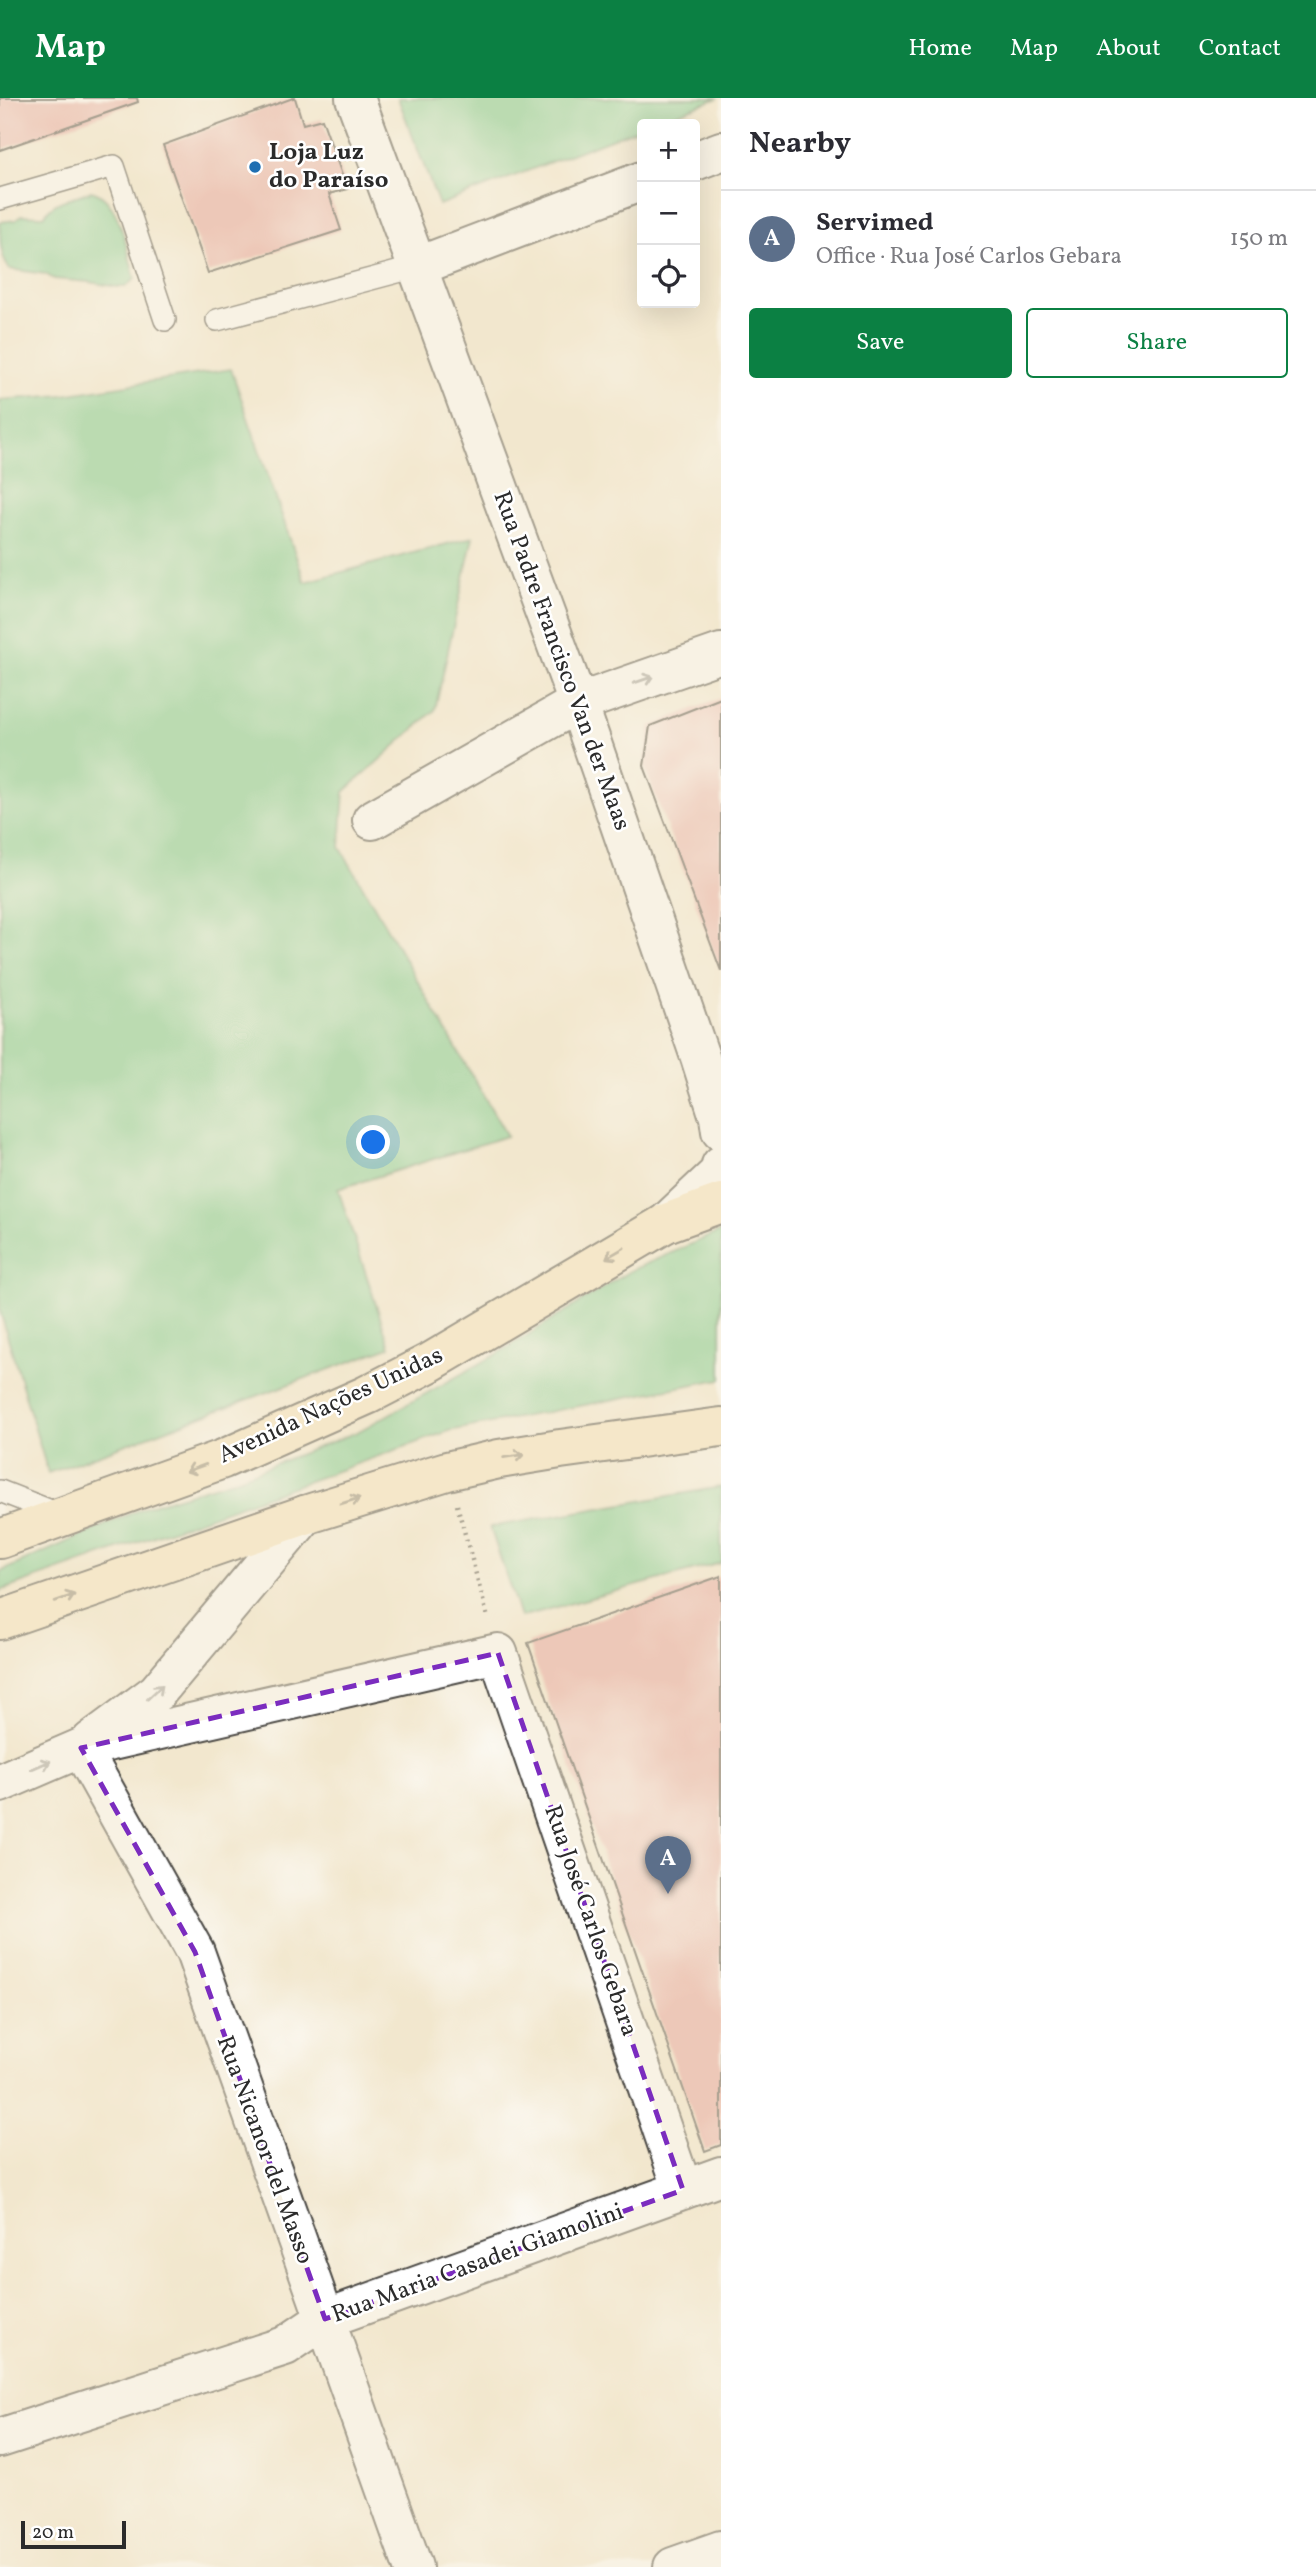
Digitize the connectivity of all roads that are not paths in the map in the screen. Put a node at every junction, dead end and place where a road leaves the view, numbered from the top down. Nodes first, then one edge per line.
1 (355, 98) edge
2 (721, 151) edge
3 (700, 159) edge
4 (639, 182) edge
5 (0, 199) edge
6 (416, 267) junction
7 (165, 320) dead end
8 (217, 320) dead end
9 (721, 653) edge
10 (578, 703) junction
11 (372, 820) dead end
12 (710, 1066) edge
13 (721, 1131) edge
14 (721, 1165) edge
15 (721, 1203) edge
16 (666, 1223) junction
17 (709, 1432) edge
18 (0, 1491) edge
19 (305, 1515) junction
20 (63, 1516) junction
21 (0, 1539) edge
22 (0, 1620) edge
23 (81, 1748) junction
24 (0, 1783) edge
25 (721, 2176) edge
26 (683, 2190) junction
27 (325, 2319) junction
28 (0, 2438) edge
29 (721, 2550) edge
30 (413, 2567) edge
31 (673, 2567) edge

1 - 6 street
2 - 3 street
4 - 6 street
5 - 7 lane
6 - 8 lane
6 - 10 street, Rua Padre Francisco Van der Maas
10 -> 9 street
10 - 11 street
10 - 12 street, Rua Padre Francisco Van der Maas
12 - 13 street, Rua Padre Francisco Van der Maas
14 - 16 street
15 - 16 main road, Avenida Nações Unidas
16 -> 20 main road, Avenida Nações Unidas
19 -> 17 main road
18 - 20 lane
22 -> 19 main road
23 -> 19 street
20 - 21 main road, Avenida Nações Unidas
24 -> 23 street
23 - 26 street, Rua José Carlos Gebara
23 - 27 street, Rua Nicanor del Masso
25 - 26 street, Rua Maria Casadei Giamolini
26 - 27 street, Rua Maria Casadei Giamolini
27 - 28 street, Rua Maria Casadei Giamolini
27 - 30 street, Rua Nicanor del Masso
29 - 31 street

